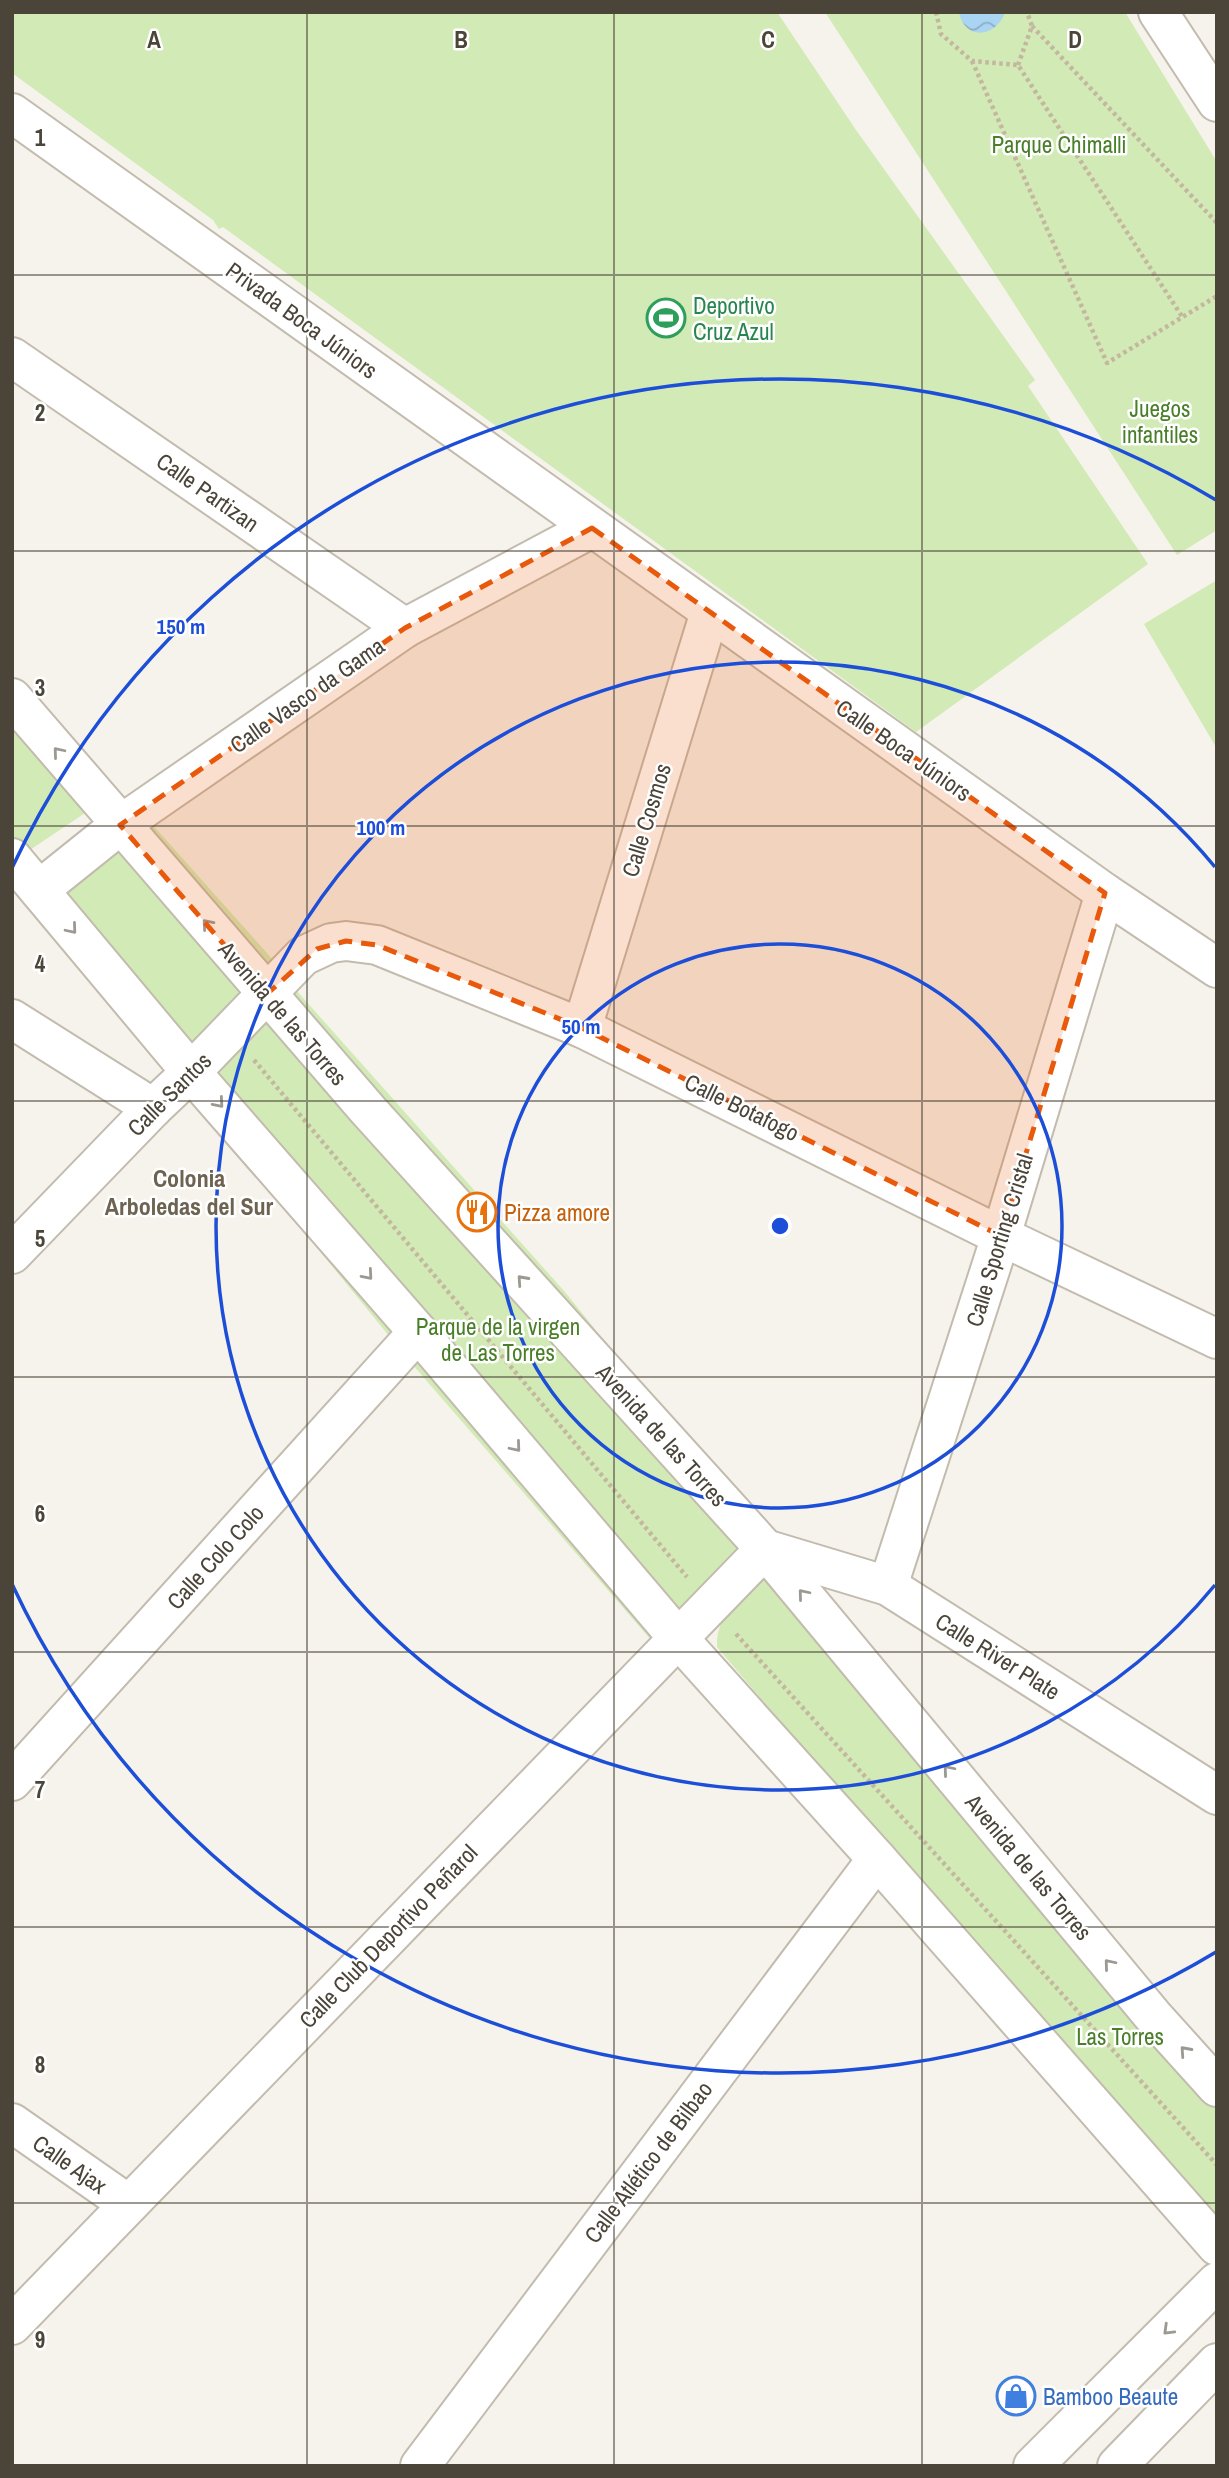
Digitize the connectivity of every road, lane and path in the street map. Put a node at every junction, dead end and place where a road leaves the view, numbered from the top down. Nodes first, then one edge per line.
1 (936, 12) edge
2 (1027, 12) edge
3 (1158, 12) edge
4 (1032, 26) junction
5 (972, 61) junction
6 (1017, 65) junction
7 (1217, 102) edge
8 (12, 113) edge
9 (1217, 223) edge
10 (1217, 296) edge
11 (1183, 318) junction
12 (12, 357) edge
13 (592, 528) junction
14 (710, 612) junction
15 (405, 628) junction
16 (12, 698) edge
17 (120, 825) junction
18 (12, 858) edge
19 (40, 890) junction
20 (1105, 893) junction
21 (1217, 968) edge
22 (267, 994) junction
23 (12, 1019) edge
24 (582, 1028) junction
25 (230, 1032) junction
26 (191, 1072) junction
27 (153, 1108) junction
28 (1001, 1236) junction
29 (12, 1254) edge
30 (418, 1332) junction
31 (1217, 1339) edge
32 (765, 1549) junction
33 (888, 1586) junction
34 (709, 1604) junction
35 (678, 1638) junction
36 (12, 1781) edge
37 (1217, 1795) edge
38 (877, 1858) junction
39 (1217, 2087) edge
40 (12, 2123) edge
41 (1217, 2165) edge
42 (128, 2204) junction
43 (1217, 2246) edge
44 (1217, 2282) edge
45 (12, 2325) edge
46 (1217, 2363) edge
47 (420, 2466) edge
48 (1033, 2466) edge
49 (1116, 2466) edge

1 - 5 path
2 - 4 path
3 - 7 street
4 - 6 path
4 - 9 path
5 - 6 path
5 - 11 path
6 - 11 path
8 - 13 street, Privada Boca Júniors
10 - 11 path
12 - 15 street, Calle Partizan
13 - 14 street, Calle Boca Júniors
13 - 15 street, Calle Vasco da Gama
14 - 20 street, Calle Boca Júniors
14 - 24 street, Calle Cosmos
15 - 17 street, Calle Vasco da Gama
17 -> 16 street, Avenida de las Torres
17 - 19 street, Calle Vasco da Gama
22 -> 17 street, Avenida de las Torres
18 - 19 street
19 -> 26 street
20 - 21 street, Calle Boca Júniors
20 - 28 street, Calle Sporting Cristal
22 - 24 street, Calle Botafogo
22 - 25 street, Calle Santos
32 -> 22 street, Avenida de las Torres
23 - 27 street
24 - 28 street, Calle Botafogo
25 - 26 street, Calle Santos
25 - 34 path
26 - 27 street, Calle Santos
26 -> 30 street
27 - 29 street, Calle Santos
28 - 31 street, Calle Botafogo
28 - 33 street, Calle Sporting Cristal
30 -> 35 street
30 - 36 street, Calle Colo Colo
32 - 33 street, Calle River Plate
32 - 34 street, Calle Club Deportivo Peñarol
39 -> 32 street, Avenida de las Torres
33 - 37 street, Calle River Plate
34 - 35 street, Calle Club Deportivo Peñarol
34 - 41 path
35 - 38 street
35 - 42 street, Calle Club Deportivo Peñarol
38 - 43 street
38 - 47 street, Calle Atlético de Bilbao
40 - 42 street, Calle Ajax
42 - 45 street, Calle Club Deportivo Peñarol
44 -> 48 street
46 - 49 street

